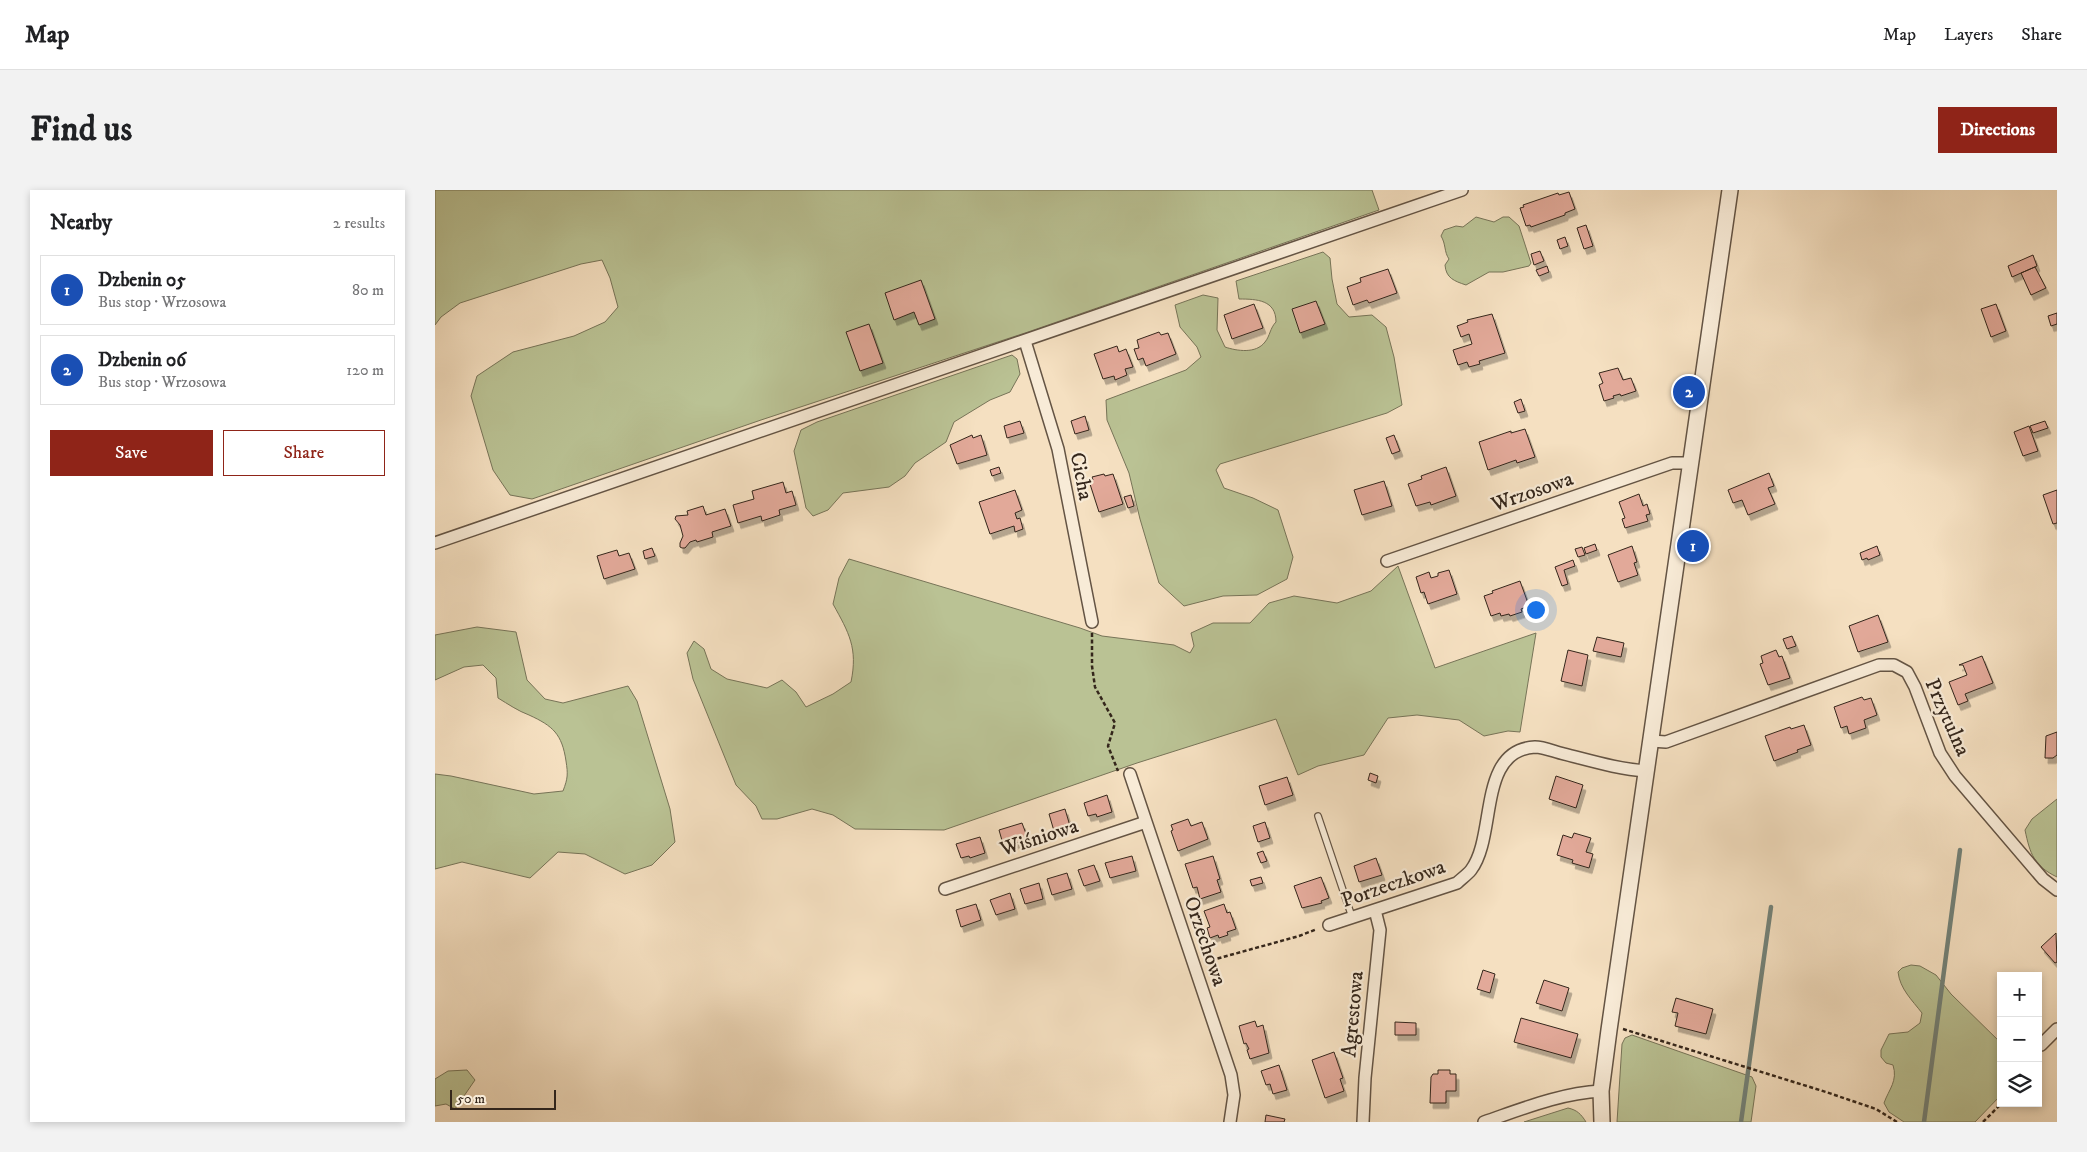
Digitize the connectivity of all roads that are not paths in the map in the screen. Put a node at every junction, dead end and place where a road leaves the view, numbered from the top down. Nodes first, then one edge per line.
1 (1462, 190) edge
2 (1730, 190) edge
3 (1025, 341) junction
4 (1691, 463) junction
5 (435, 543) edge
6 (1387, 561) dead end
7 (1092, 622) road end
8 (1651, 740) junction
9 (1646, 771) junction
10 (1124, 775) road end
11 (1318, 816) dead end
12 (1146, 822) junction
13 (945, 889) dead end
14 (2057, 890) edge
15 (1375, 910) junction
16 (1352, 917) junction
17 (1329, 924) road end
18 (2057, 1029) edge
19 (2042, 1044) edge
20 (1601, 1091) junction
21 (1230, 1122) edge
22 (1363, 1122) edge
23 (1484, 1122) edge
24 (1602, 1122) edge

1 - 3 street
2 - 4 street
3 - 5 street
3 - 7 street, Cicha
4 - 6 street, Wrzosowa
4 - 8 street
8 - 9 street
8 - 14 street, Przytulna
9 - 15 street, Porzeczkowa
9 - 20 street
10 - 12 street, Orzechowa
11 - 16 lane
12 - 13 street, Wiśniowa
12 - 21 street, Orzechowa
15 - 16 street, Porzeczkowa
15 - 22 street, Agrestowa
16 - 17 street, Porzeczkowa
18 - 19 street
20 - 23 street
20 - 24 street

